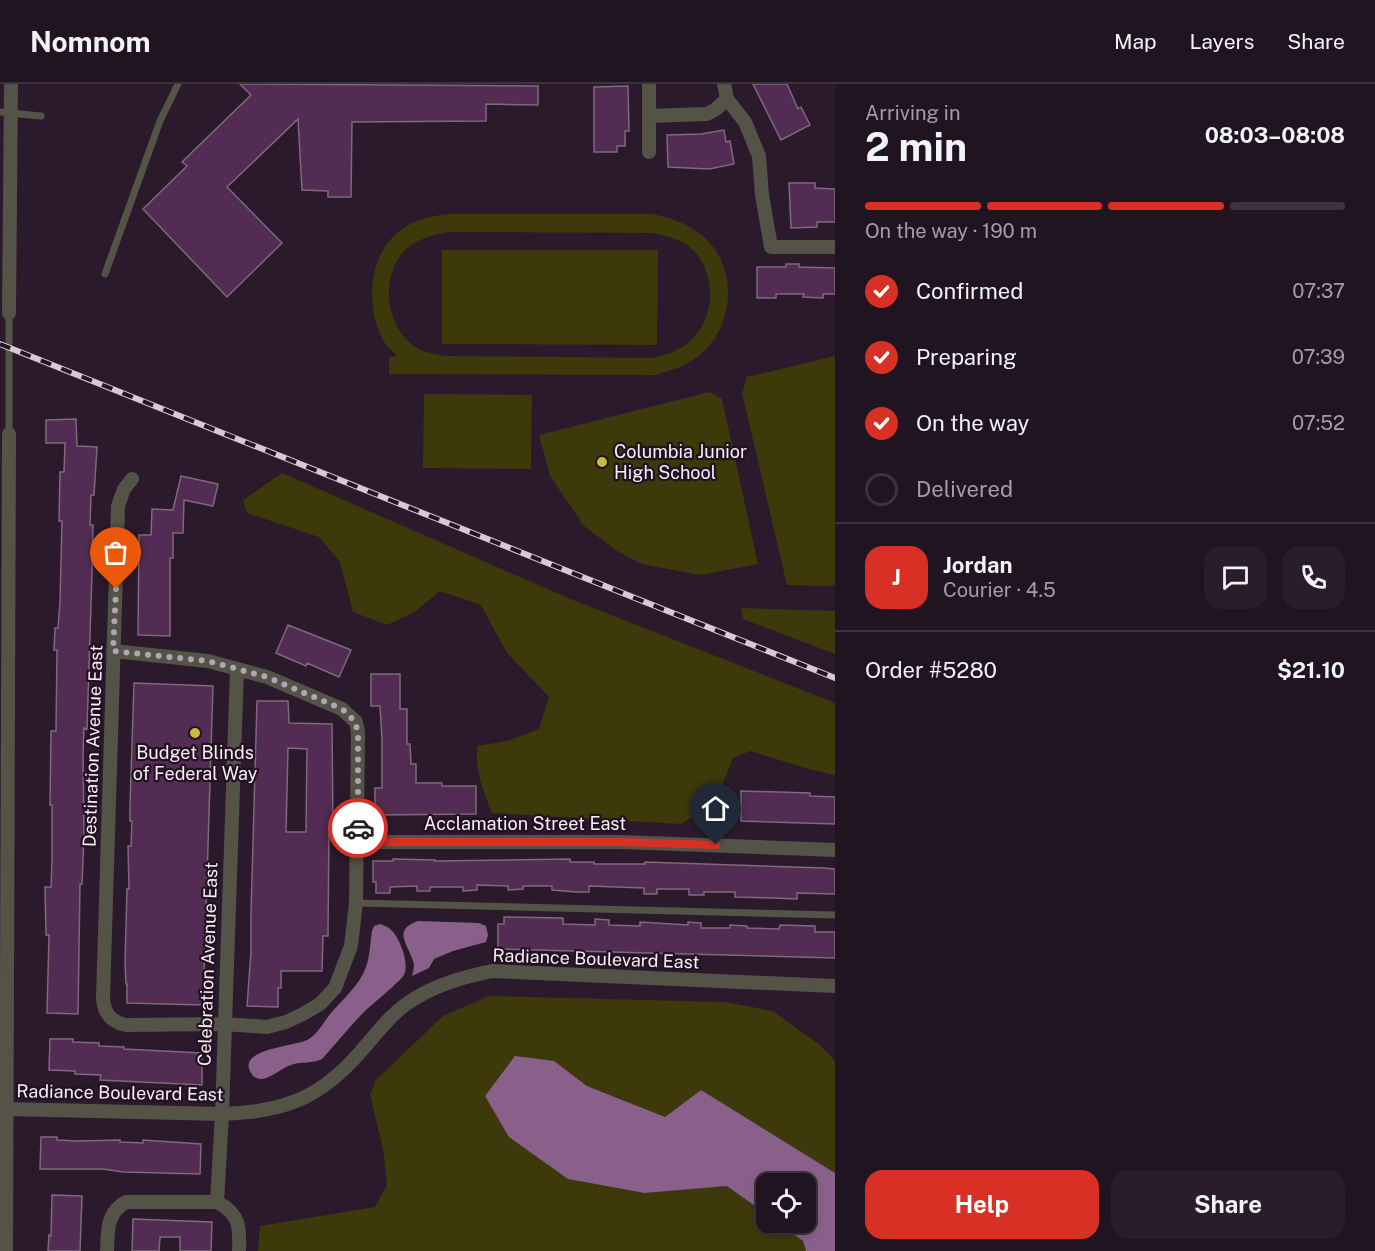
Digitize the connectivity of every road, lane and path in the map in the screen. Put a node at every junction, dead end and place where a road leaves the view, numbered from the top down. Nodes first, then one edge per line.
1 (11, 84) edge
2 (178, 84) edge
3 (649, 84) edge
4 (724, 84) edge
5 (727, 99) junction
6 (6, 112) edge
7 (41, 116) dead end
8 (649, 116) junction
9 (649, 152) dead end
10 (835, 247) edge
11 (105, 274) dead end
12 (9, 313) joint
13 (9, 434) joint
14 (132, 479) dead end
15 (113, 651) junction
16 (237, 669) junction
17 (358, 842) junction
18 (835, 850) edge
19 (356, 903) junction
20 (835, 915) edge
21 (835, 986) edge
22 (224, 1024) junction
23 (6, 1109) junction
24 (222, 1114) junction
25 (217, 1202) junction
26 (3, 1219) edge
27 (6, 1251) edge
28 (107, 1251) edge
29 (239, 1251) edge

1 - 6 street
2 - 11 lane
3 - 8 street
4 - 5 street
5 - 8 street
5 - 10 street
6 - 7 lane
6 - 12 street
8 - 9 street
12 - 13 lane
13 - 23 street
14 - 15 street, Destination Avenue East
15 - 16 street
15 - 22 street, Destination Avenue East
16 - 17 street
16 - 22 street, Celebration Avenue East
17 - 18 street, Acclamation Street East
17 - 19 street
19 - 20 lane
19 - 22 street
21 - 24 street, Radiance Boulevard East
22 - 24 street, Celebration Avenue East
23 - 24 street, Radiance Boulevard East
23 - 26 street
24 - 25 street, Celebration Avenue East
25 - 28 street
25 - 29 street
26 - 27 street

